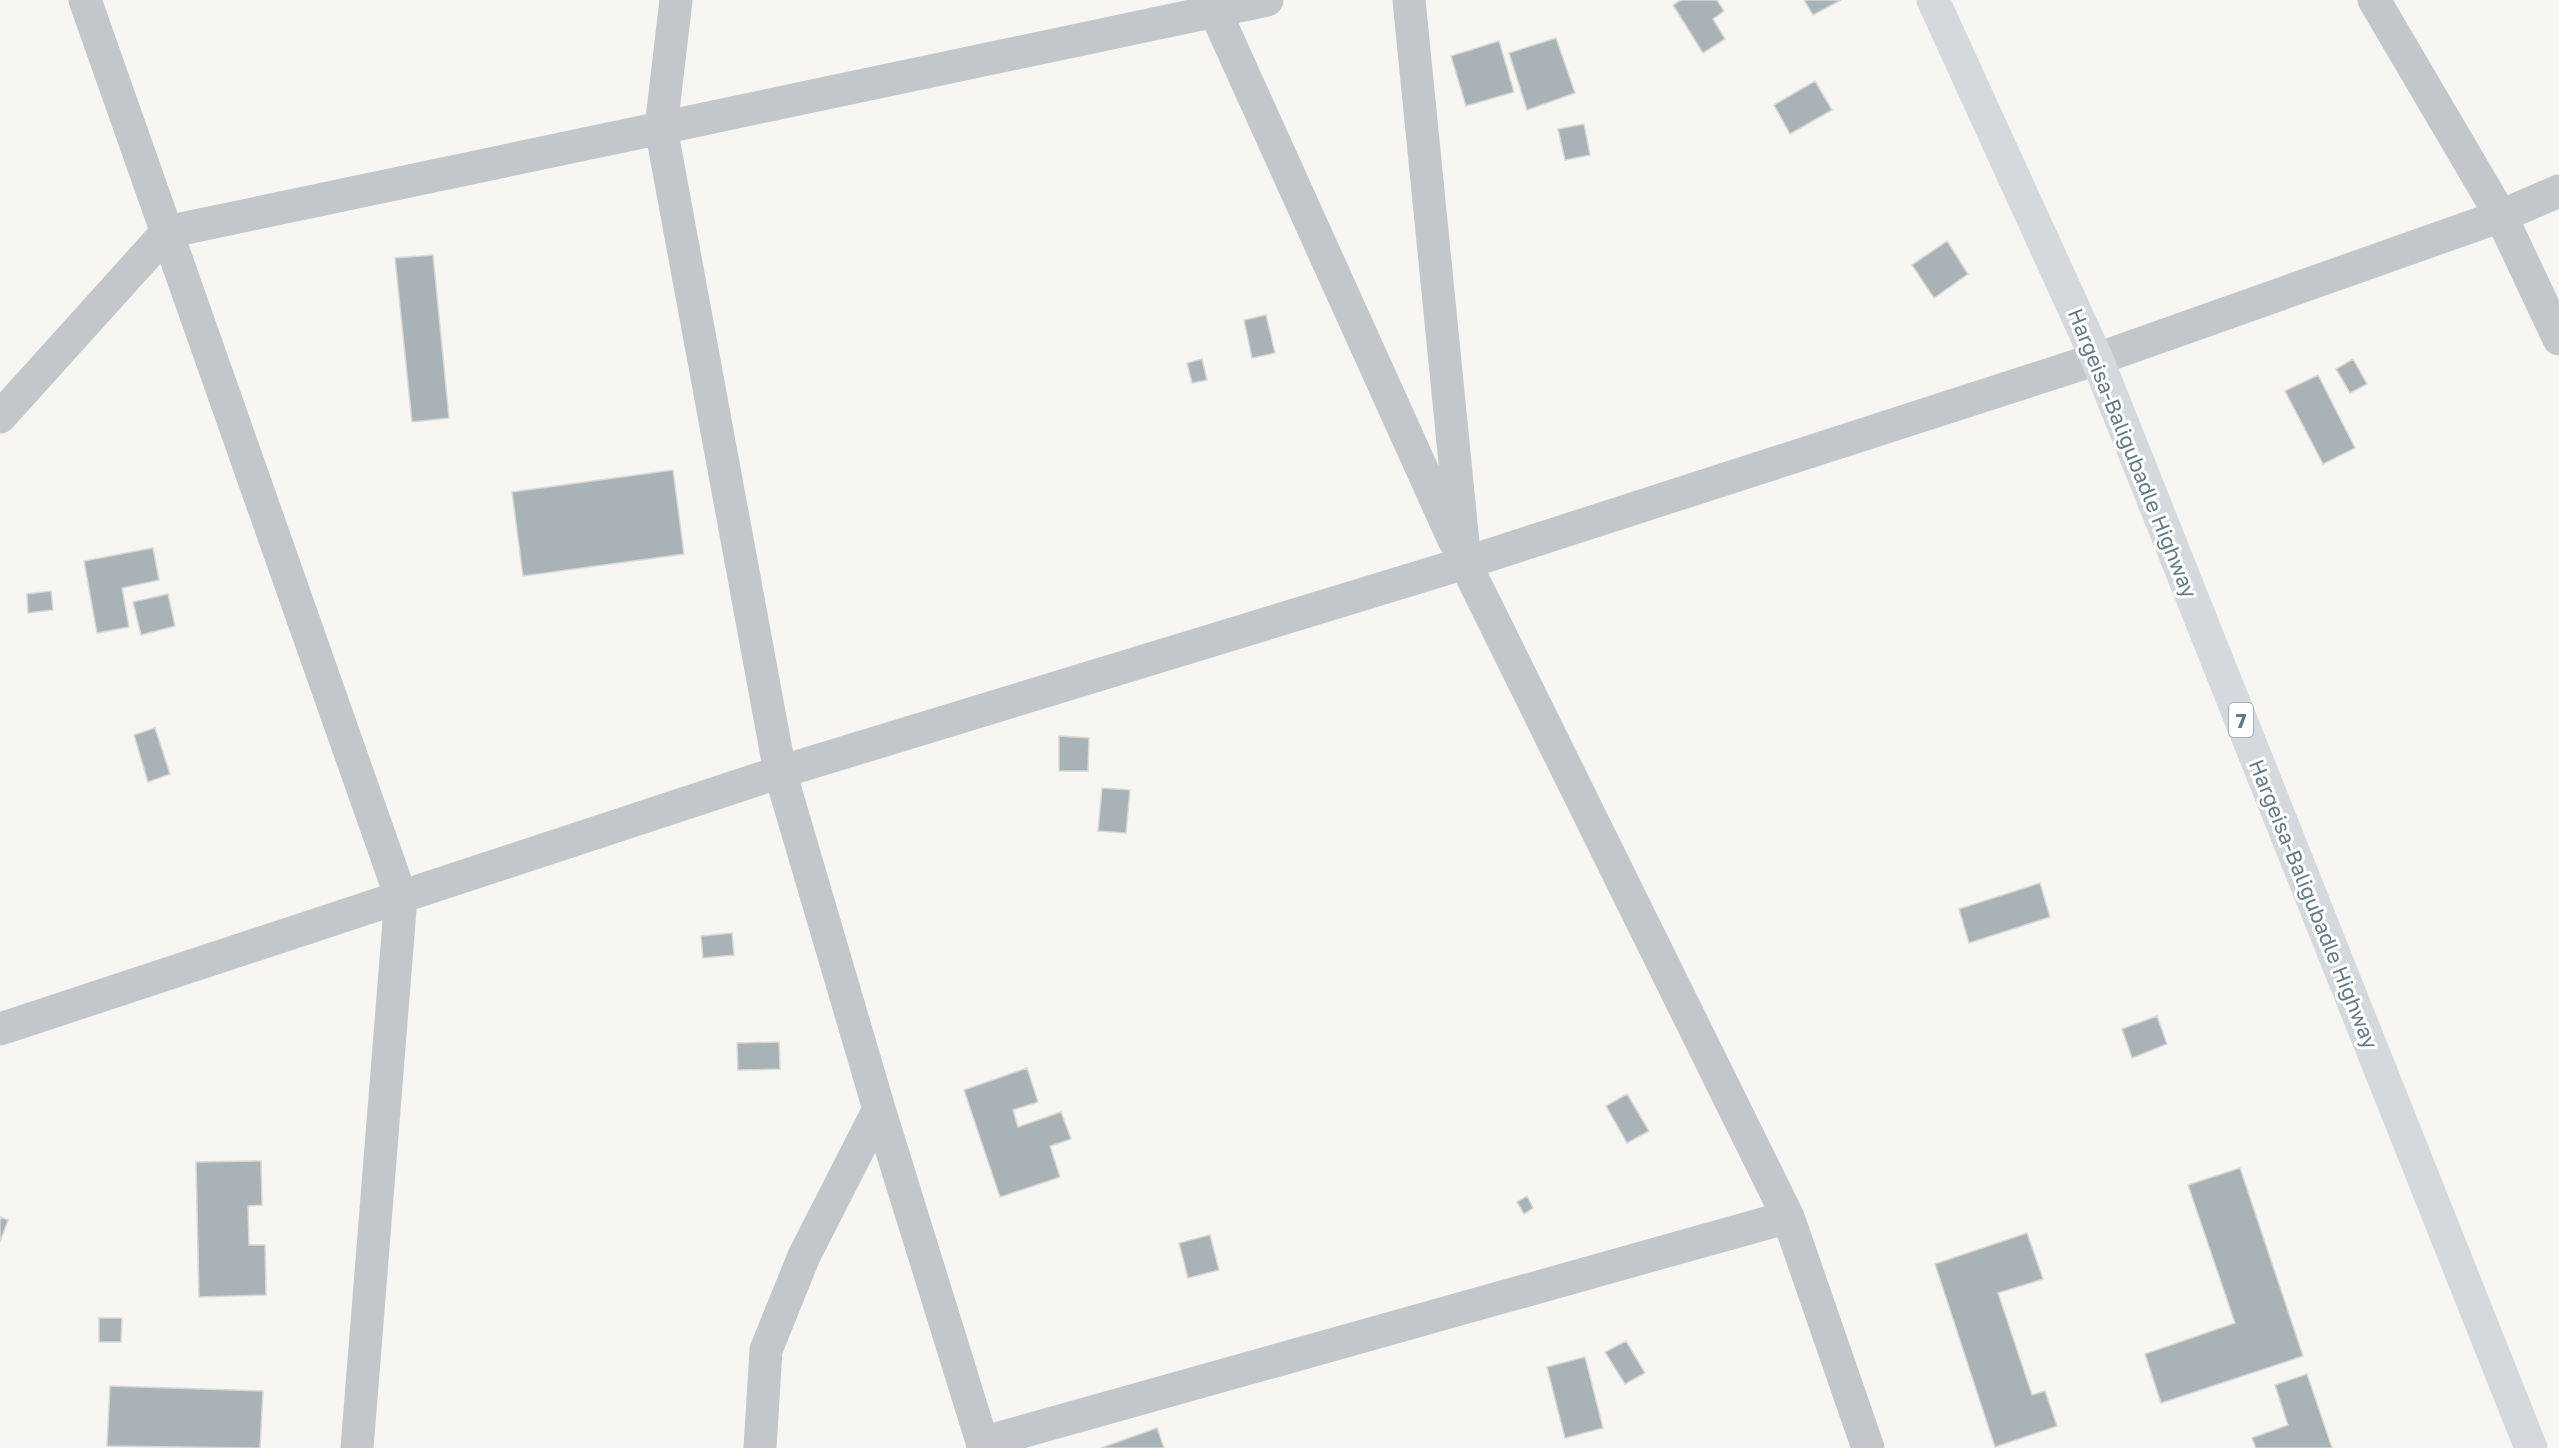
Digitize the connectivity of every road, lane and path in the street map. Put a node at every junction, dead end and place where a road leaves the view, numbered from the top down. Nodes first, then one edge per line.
1 (85, 0) edge
2 (676, 0) edge
3 (1267, 0) edge
4 (1409, 0) edge
5 (1933, 0) edge
6 (2374, 0) edge
7 (1212, 6) edge
8 (661, 128) junction
9 (2559, 191) edge
10 (2501, 216) junction
11 (166, 232) junction
12 (2559, 339) edge
13 (2097, 359) junction
14 (0, 417) edge
15 (1465, 563) junction
16 (780, 772) junction
17 (400, 897) junction
18 (0, 1029) edge
19 (879, 1109) junction
20 (1788, 1217) junction
21 (983, 1446) edge
22 (357, 1448) edge
23 (760, 1448) edge
24 (1868, 1448) edge
25 (2531, 1448) edge

1 - 11 street
2 - 8 street
3 - 7 street
4 - 15 street
5 - 13 highway, Hargeisa-Baligubadle Highway / 7
6 - 10 street
7 - 8 street
7 - 15 street
8 - 11 street
8 - 16 street
9 - 10 street
10 - 12 street
10 - 13 street
11 - 14 street
11 - 17 street
13 - 15 street
13 - 25 highway, Hargeisa-Baligubadle Highway / 7
15 - 16 street
15 - 20 street
16 - 17 street
16 - 19 street
17 - 18 street
17 - 22 street
19 - 21 street
19 - 23 street
20 - 21 street
20 - 24 street

